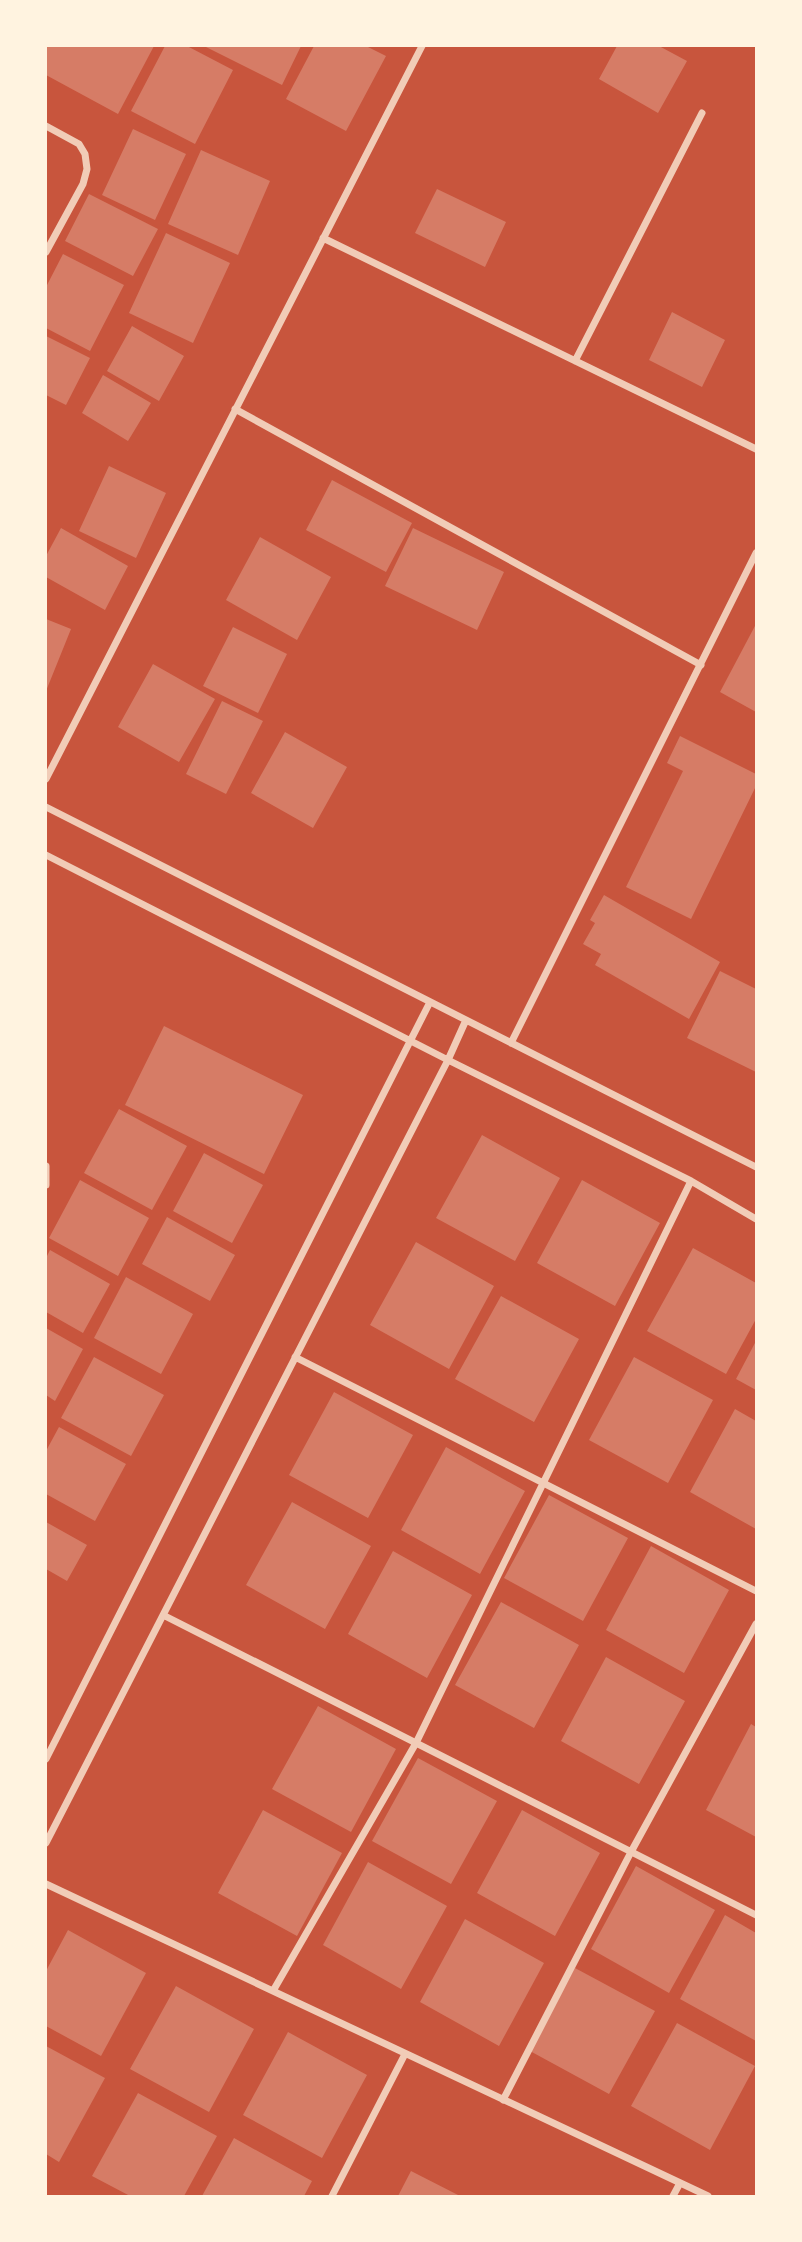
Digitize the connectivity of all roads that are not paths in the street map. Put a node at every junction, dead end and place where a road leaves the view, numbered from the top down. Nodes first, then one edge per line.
1 (420, 46) edge
2 (702, 113) dead end
3 (46, 126) edge
4 (323, 238) junction
5 (46, 253) edge
6 (575, 361) junction
7 (235, 409) junction
8 (757, 449) edge
9 (757, 553) edge
10 (701, 665) junction
11 (46, 779) edge
12 (46, 807) edge
13 (46, 855) edge
14 (430, 1002) junction
15 (466, 1020) junction
16 (411, 1041) junction
17 (511, 1043) junction
18 (447, 1060) junction
19 (46, 1166) edge
20 (757, 1167) edge
21 (691, 1181) junction
22 (46, 1185) edge
23 (757, 1219) edge
24 (295, 1357) junction
25 (542, 1482) junction
26 (757, 1591) edge
27 (163, 1615) junction
28 (757, 1624) edge
29 (416, 1743) junction
30 (46, 1759) edge
31 (46, 1843) edge
32 (631, 1852) junction
33 (46, 1884) edge
34 (757, 1915) edge
35 (273, 1991) junction
36 (405, 2054) junction
37 (503, 2100) junction
38 (680, 2183) junction
39 (332, 2196) edge
40 (673, 2196) edge
41 (708, 2196) edge

1 - 4 street
2 - 6 street
3 - 5 street
4 - 6 street
4 - 7 street
6 - 8 street
7 - 10 street
7 - 11 street
9 - 10 street
10 - 17 street
12 - 14 street
13 - 16 street
14 - 15 street
14 - 16 street
15 - 17 street
15 - 18 street
16 - 18 street
16 - 30 street
17 - 20 street
18 - 21 street
18 - 24 street
19 - 22 street
21 - 23 street
21 - 25 street
24 - 25 street
24 - 27 street
25 - 26 street
25 - 29 street
27 - 29 street
27 - 31 street
28 - 32 street
29 - 32 street
29 - 35 street
32 - 34 street
32 - 37 street
33 - 35 street
35 - 36 street
36 - 37 street
36 - 39 street
37 - 38 street
38 - 40 street
38 - 41 street

